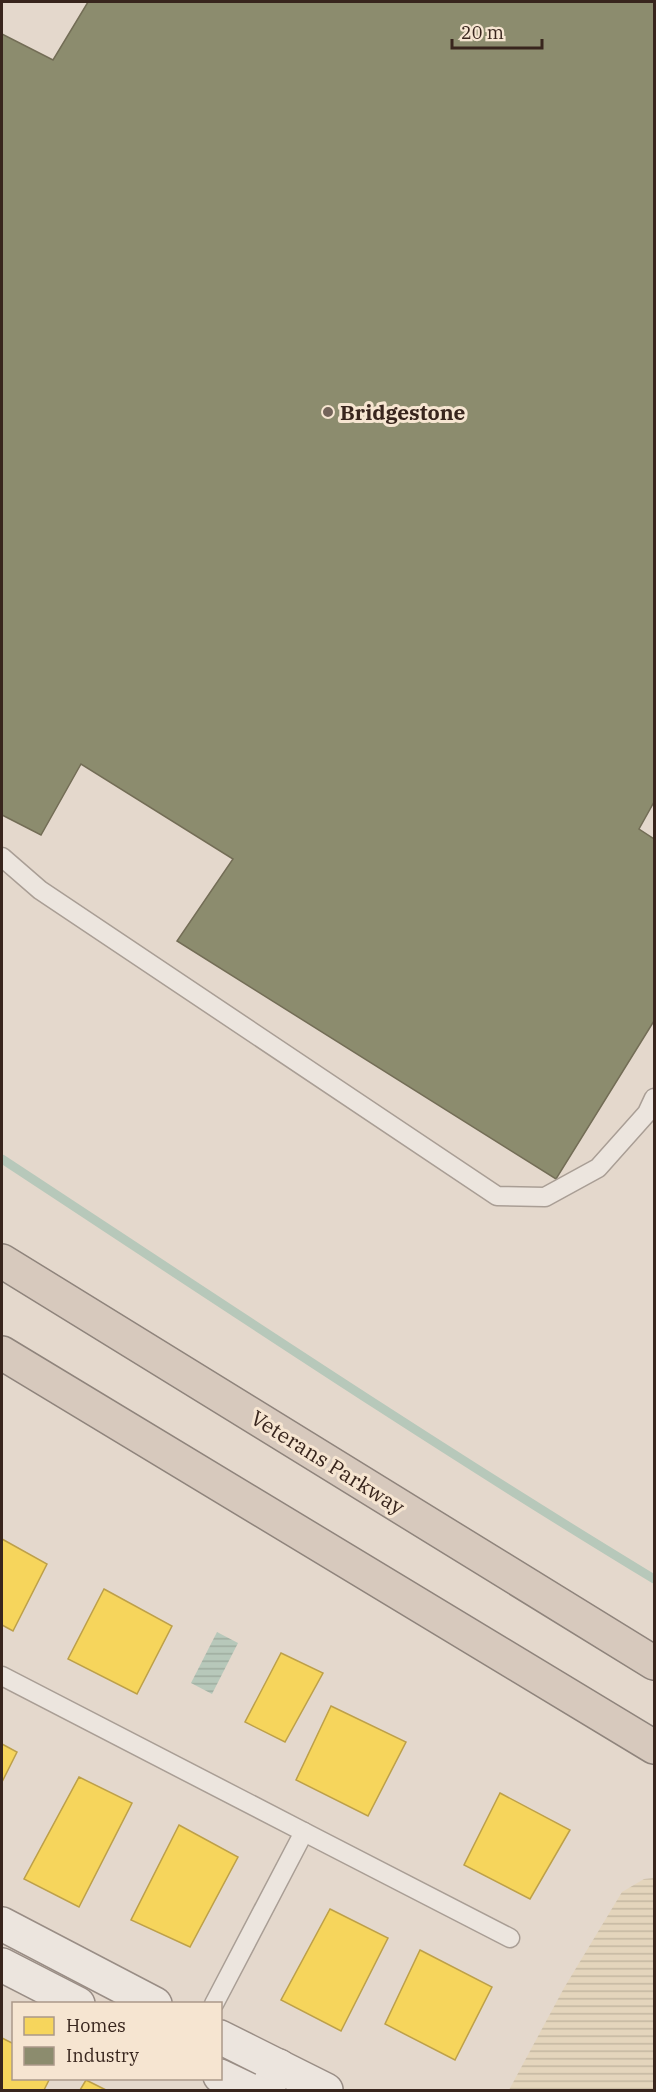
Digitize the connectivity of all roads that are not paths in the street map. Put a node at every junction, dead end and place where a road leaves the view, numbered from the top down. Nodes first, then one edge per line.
1 (2, 857) edge
2 (654, 1098) edge
3 (2, 1261) edge
4 (2, 1353) edge
5 (654, 1663) edge
6 (2, 1676) edge
7 (654, 1747) edge
8 (304, 1832) junction
9 (2, 1924) edge
10 (510, 1938) dead end
11 (2, 1965) edge
12 (74, 2002) edge
13 (150, 2002) edge
14 (215, 2002) edge
15 (222, 2039) edge
16 (222, 2077) edge
17 (272, 2078) edge
18 (249, 2091) edge
19 (326, 2091) edge

1 - 2 lane
3 - 5 highway, Veterans Parkway
4 - 7 highway
6 - 8 lane
8 - 10 lane
8 - 14 lane
9 - 13 street
11 - 12 street
15 - 17 street
16 - 18 street
17 - 19 street

